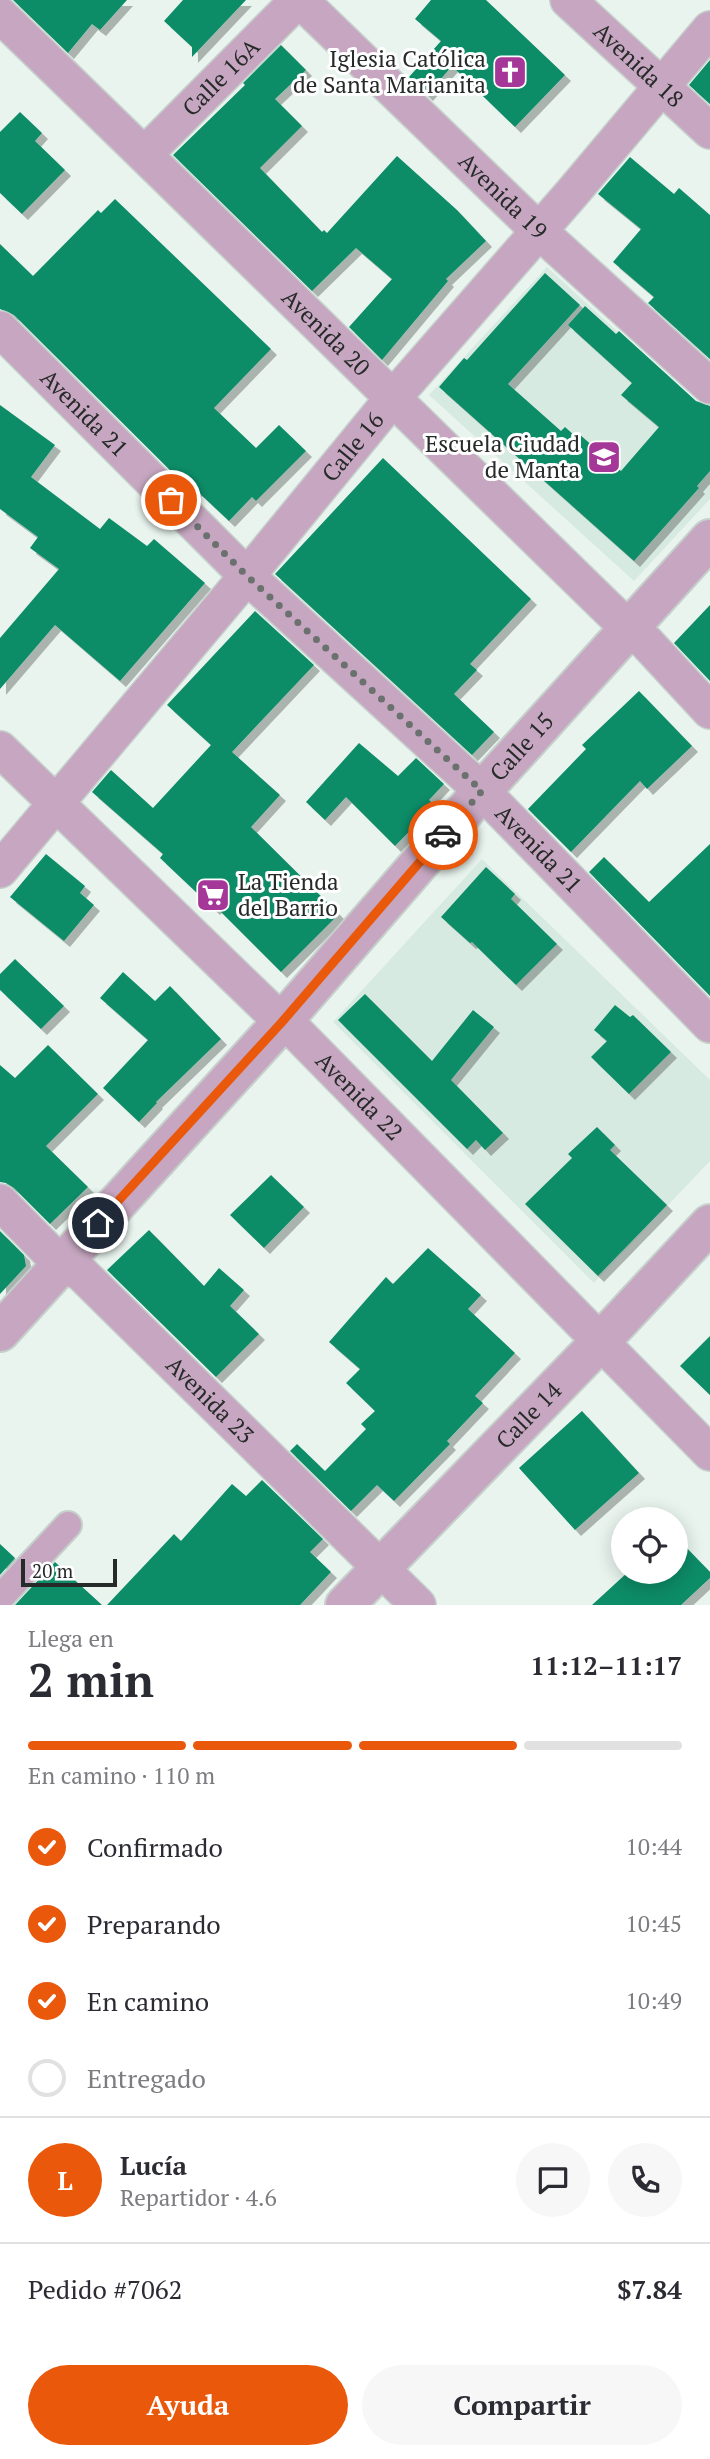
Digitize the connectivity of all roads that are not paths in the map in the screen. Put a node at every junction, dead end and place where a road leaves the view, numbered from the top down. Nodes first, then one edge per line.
1 (299, 0) edge
2 (568, 0) edge
3 (0, 15) edge
4 (710, 29) edge
5 (662, 88) junction
6 (710, 131) edge
7 (145, 155) junction
8 (539, 231) junction
9 (0, 329) edge
10 (710, 386) edge
11 (392, 399) junction
12 (710, 539) edge
13 (247, 576) junction
14 (629, 629) junction
15 (710, 711) edge
16 (0, 749) edge
17 (482, 791) junction
18 (54, 803) junction
19 (0, 870) edge
20 (282, 1022) junction
21 (710, 1025) edge
22 (0, 1202) edge
23 (710, 1224) edge
24 (61, 1264) junction
25 (0, 1332) edge
26 (600, 1342) junction
27 (710, 1453) edge
28 (68, 1525) dead end
29 (380, 1568) junction
30 (0, 1598) edge
31 (345, 1605) edge
32 (418, 1605) edge

1 - 7 street, Calle 16A
1 - 8 street, Avenida 19
2 - 5 street, Avenida 18
3 - 7 street, Avenida 20
4 - 5 street, Calle 16
5 - 6 street, Avenida 18
5 - 8 street, Calle 16
7 - 11 street, Avenida 20
8 - 10 street, Avenida 19
8 - 11 street, Calle 16
9 - 13 street, Avenida 21
11 - 13 street, Calle 16
11 - 14 street, Avenida 20
12 - 14 street, Calle 15
13 - 17 street, Avenida 21
13 - 18 street, Calle 16
14 - 15 street, Avenida 20
14 - 17 street, Calle 15
16 - 18 street, Avenida 22
17 - 20 street, Calle 15
17 - 21 street, Avenida 21
18 - 19 street, Calle 16
18 - 20 street, Avenida 22
20 - 24 street, Calle 15
20 - 26 street, Avenida 22
22 - 24 street, Avenida 23
23 - 26 street, Calle 14
24 - 25 street, Calle 15
24 - 29 street, Avenida 23
26 - 27 street, Avenida 22
26 - 29 street, Calle 14
28 - 30 street
29 - 31 street, Calle 14
29 - 32 street, Avenida 23

